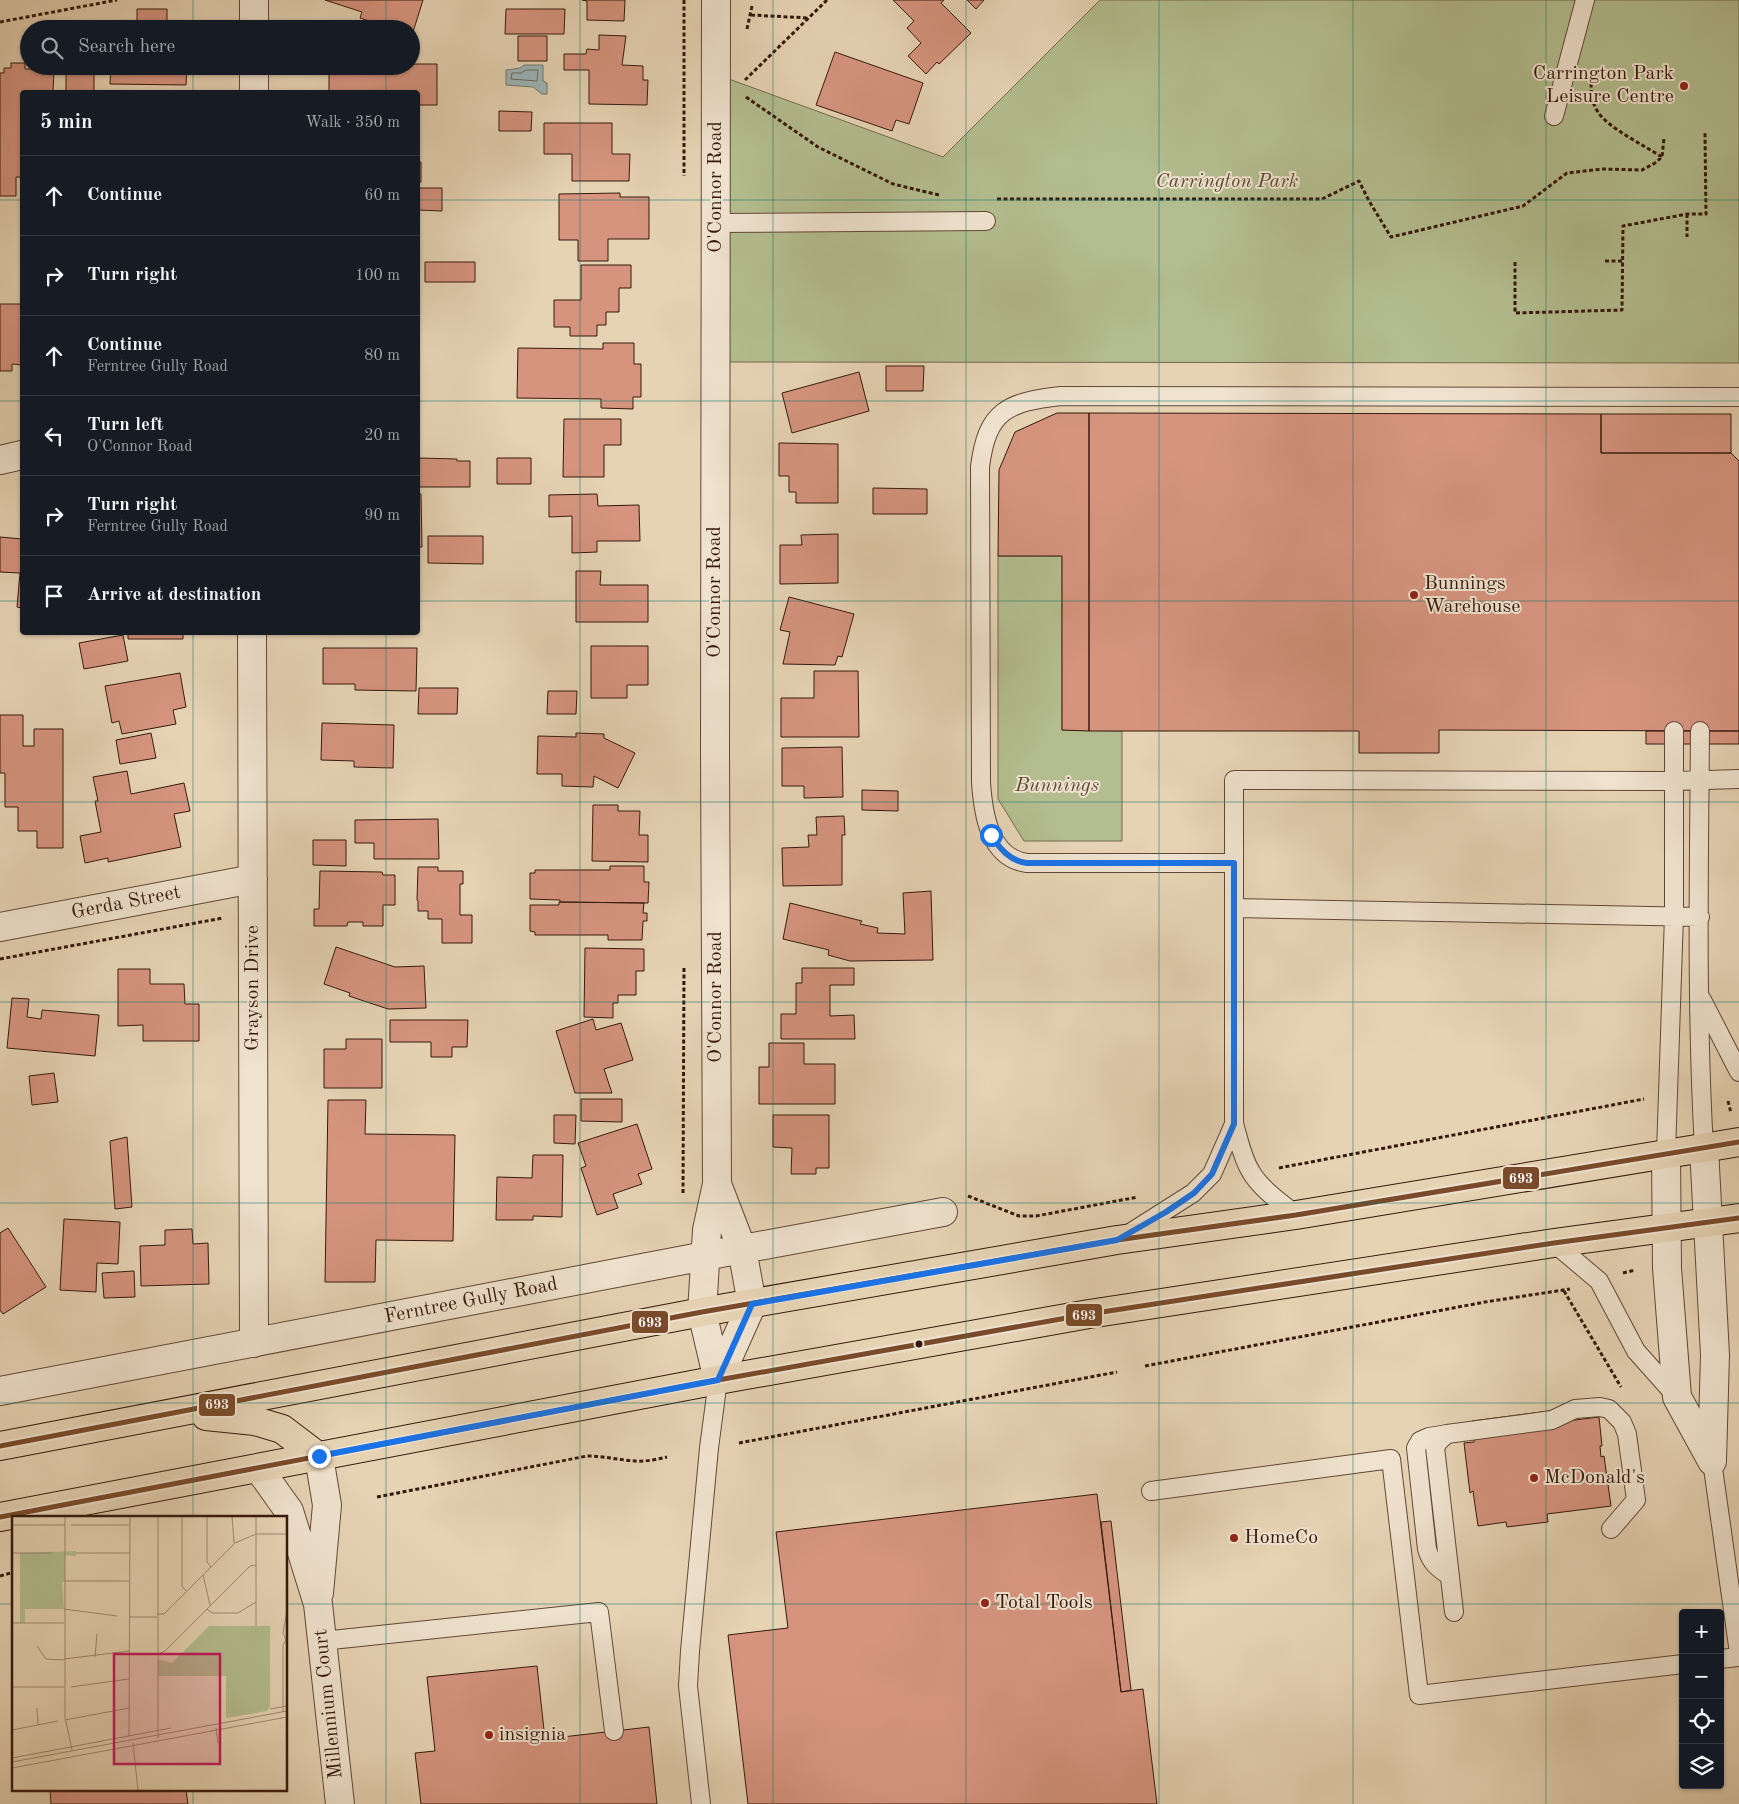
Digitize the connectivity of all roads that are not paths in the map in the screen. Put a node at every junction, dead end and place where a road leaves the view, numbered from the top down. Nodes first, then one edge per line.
1 (254, 0) edge
2 (716, 0) edge
3 (1585, 0) edge
4 (254, 20) edge
5 (254, 75) edge
6 (254, 90) edge
7 (1554, 116) dead end
8 (986, 221) dead end
9 (717, 223) junction
10 (1739, 398) edge
11 (20, 455) edge
12 (0, 460) edge
13 (252, 635) edge
14 (1674, 731) dead end
15 (1700, 731) dead end
16 (1739, 779) edge
17 (1700, 780) junction
18 (1674, 781) junction
19 (1234, 863) junction
20 (253, 880) junction
21 (1234, 908) junction
22 (1674, 916) junction
23 (1700, 916) junction
24 (0, 927) edge
25 (1700, 996) junction
26 (1739, 1072) edge
27 (1234, 1124) junction
28 (1739, 1142) edge
29 (1704, 1148) junction
30 (1666, 1153) junction
31 (717, 1184) junction
32 (943, 1212) dead end
33 (1296, 1215) junction
34 (1739, 1218) edge
35 (1708, 1222) junction
36 (1667, 1228) junction
37 (1117, 1240) junction
38 (1554, 1243) junction
39 (742, 1249) junction
40 (705, 1256) junction
41 (752, 1304) junction
42 (702, 1312) junction
43 (254, 1344) junction
44 (718, 1380) junction
45 (0, 1391) edge
46 (1677, 1398) junction
47 (177, 1412) junction
48 (0, 1446) edge
49 (319, 1456) junction
50 (1712, 1461) junction
51 (259, 1469) junction
52 (1151, 1491) dead end
53 (0, 1517) edge
54 (1611, 1529) dead end
55 (318, 1604) junction
56 (1454, 1612) dead end
57 (322, 1641) junction
58 (1739, 1653) edge
59 (1739, 1657) edge
60 (1724, 1659) edge
61 (1679, 1664) edge
62 (614, 1731) dead end
63 (340, 1804) edge
64 (701, 1804) edge

1 - 4 street
2 - 9 street, O'Connor Road
3 - 7 lane
5 - 6 street
8 - 9 lane
9 - 31 street, O'Connor Road
10 - 19 lane
11 - 12 street
13 - 20 street, Grayson Drive
14 - 18 lane
15 - 17 lane
16 - 17 lane
17 - 18 lane
17 - 23 lane
18 - 19 lane
18 - 22 lane
19 - 21 lane
20 - 24 street, Gerda Street
20 - 43 street, Grayson Drive
21 - 22 lane
21 - 27 lane
22 - 23 lane
22 - 30 lane
23 - 25 lane
25 - 26 lane
25 - 29 lane
27 - 33 lane
27 - 37 lane
28 - 29 main road
29 - 30 main road
29 - 35 street
30 - 33 main road
30 - 36 street
31 - 39 street, O'Connor Road
31 - 40 street, O'Connor Road
32 - 39 street, Ferntree Gully Road
33 - 37 main road
34 - 35 main road
35 - 36 main road
35 - 50 street
36 - 38 main road
36 - 46 street
37 - 41 main road
38 - 44 main road
38 - 46 lane
39 - 40 street, Ferntree Gully Road
39 - 41 street, O'Connor Road
40 - 42 street, O'Connor Road
40 - 43 street, Ferntree Gully Road
41 - 42 main road
41 - 44 street
42 - 44 street, O'Connor Road
42 - 47 main road
43 - 45 street, Ferntree Gully Road
44 - 49 main road
44 - 64 lane
46 - 50 street
47 - 48 main road
47 - 49 main road
49 - 51 main road
49 - 55 street, Millennium Court
50 - 58 lane
51 - 53 main road
51 - 55 street, Millennium Court
52 - 61 lane
54 - 56 lane
55 - 57 street, Millennium Court
57 - 62 lane
57 - 63 street, Millennium Court
59 - 60 lane

